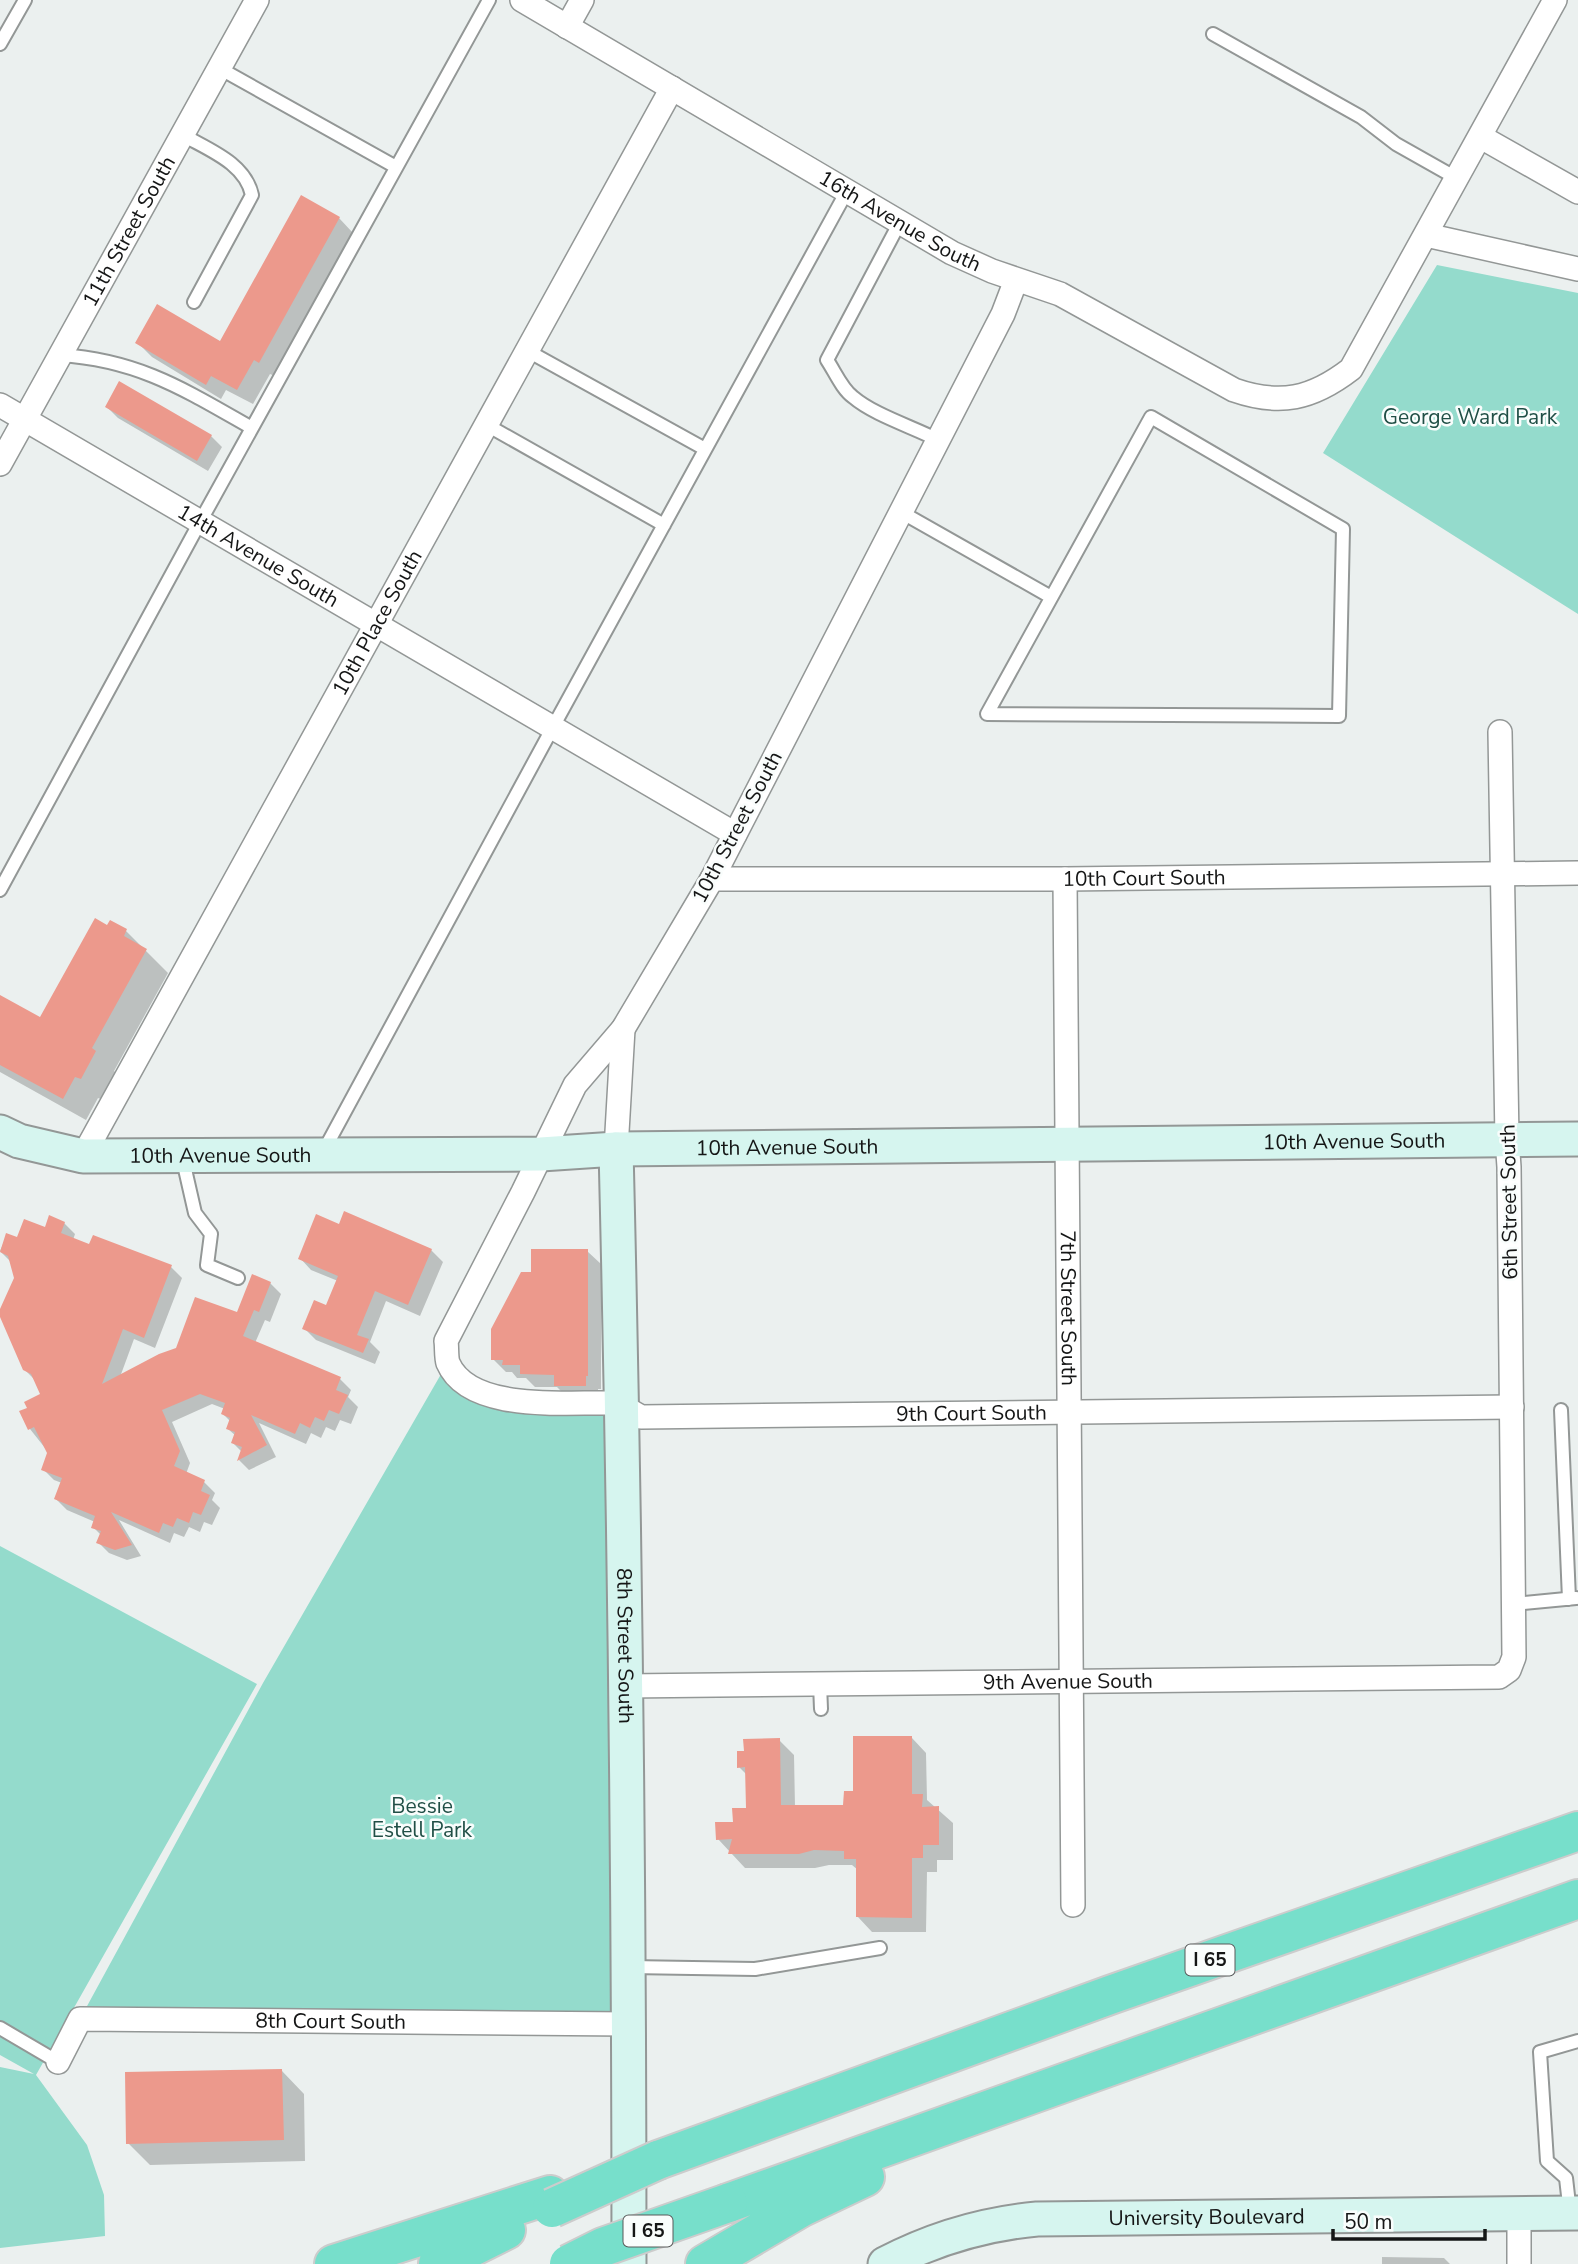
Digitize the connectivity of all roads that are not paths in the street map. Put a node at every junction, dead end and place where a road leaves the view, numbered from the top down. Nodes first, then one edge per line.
1 (25, 0) edge
2 (257, 0) edge
3 (489, 0) edge
4 (522, 0) edge
5 (582, 0) edge
6 (1555, 0) edge
7 (567, 26) junction
8 (1213, 34) dead end
9 (0, 44) edge
10 (219, 68) junction
11 (672, 88) junction
12 (183, 135) junction
13 (1481, 137) junction
14 (396, 167) junction
15 (1458, 179) junction
16 (847, 191) junction
17 (1578, 192) edge
18 (901, 222) junction
19 (1426, 235) junction
20 (1578, 269) edge
21 (1016, 280) junction
22 (194, 302) dead end
23 (526, 350) junction
24 (60, 355) junction
25 (0, 405) edge
26 (24, 419) junction
27 (485, 424) junction
28 (252, 428) junction
29 (938, 440) junction
30 (705, 449) junction
31 (0, 464) edge
32 (901, 512) junction
33 (200, 522) junction
34 (664, 525) junction
35 (1051, 597) junction
36 (375, 623) junction
37 (552, 727) junction
38 (1500, 732) dead end
39 (735, 834) junction
40 (1578, 873) edge
41 (1504, 874) junction
42 (712, 879) junction
43 (1065, 879) junction
44 (0, 890) edge
45 (623, 1029) junction
46 (0, 1132) edge
47 (1507, 1139) junction
48 (1578, 1139) edge
49 (1066, 1145) junction
50 (616, 1149) junction
51 (541, 1154) junction
52 (321, 1155) junction
53 (83, 1156) junction
54 (182, 1156) junction
55 (238, 1279) dead end
56 (448, 1362) joint
57 (622, 1406) junction
58 (1512, 1407) junction
59 (1561, 1410) dead end
60 (1068, 1414) junction
61 (1574, 1599) edge
62 (1513, 1604) junction
63 (1509, 1670) joint
64 (1070, 1682) junction
65 (820, 1684) junction
66 (625, 1686) junction
67 (821, 1709) dead end
68 (1578, 1831) edge
69 (1578, 1899) edge
70 (1073, 1905) dead end
71 (880, 1948) dead end
72 (629, 1968) junction
73 (629, 2024) junction
74 (0, 2028) edge
75 (1578, 2041) edge
76 (58, 2062) joint
77 (1060, 2084) junction
78 (551, 2201) junction
79 (1519, 2213) junction
80 (1574, 2213) edge
81 (713, 2260) edge
82 (334, 2264) edge
83 (438, 2264) edge
84 (569, 2264) edge
85 (629, 2264) edge
86 (885, 2264) edge
87 (1519, 2264) edge

1 - 9 lane
2 - 10 street, 11th Street South
3 - 14 lane
4 - 7 street, 16th Avenue South
5 - 7 street
6 - 13 street, 16th Avenue South
7 - 11 street, 16th Avenue South
8 - 15 lane
10 - 12 street, 11th Street South
10 - 14 lane
11 - 16 street, 16th Avenue South
11 - 23 street, 10th Place South
12 - 22 lane
12 - 24 street, 11th Street South
13 - 15 street, 16th Avenue South
13 - 17 street
14 - 28 lane
15 - 19 street, 16th Avenue South
16 - 18 street, 16th Avenue South
16 - 30 lane
18 - 21 street, 16th Avenue South
18 - 29 lane
19 - 20 street
19 - 21 street, 16th Avenue South
21 - 29 street, 10th Street South
23 - 27 street, 10th Place South
23 - 30 lane
24 - 26 street, 11th Street South
24 - 28 lane
25 - 26 street, 14th Avenue South
26 - 31 street, 11th Street South
26 - 33 street, 14th Avenue South
27 - 34 lane
27 - 36 street, 10th Place South
28 - 33 lane
29 - 32 street, 10th Street South
30 - 34 lane
32 - 35 lane
32 - 39 street, 10th Street South
33 - 36 street, 14th Avenue South
33 - 44 lane
34 - 37 lane
35 - 35 lane
36 - 37 street, 14th Avenue South
36 - 53 street, 10th Place South
37 - 39 street, 14th Avenue South
37 - 52 lane
38 - 41 street, 6th Street South
39 - 42 street, 10th Street South
40 - 41 street, 10th Court South
41 - 43 street, 10th Court South
41 - 47 street, 6th Street South
42 - 43 street, 10th Court South
42 - 45 street, 10th Street South
43 - 49 street, 7th Street South
45 - 50 street, 8th Street South
45 - 51 street, 10th Street South
46 - 53 street, 10th Avenue South
47 - 48 street, 10th Avenue South
47 - 49 street, 10th Avenue South
47 - 58 street, 6th Street South
49 - 50 street, 10th Avenue South
49 - 60 street, 7th Street South
50 - 51 street, 10th Avenue South
50 - 57 street, 8th Street South
51 - 52 street, 10th Avenue South
51 - 56 street, 10th Street South
52 - 54 street, 10th Avenue South
53 - 54 street, 10th Avenue South
54 - 55 lane
56 - 57 street, 9th Court South
57 - 60 street, 9th Court South
57 - 66 street, 8th Street South
58 - 60 street, 9th Court South
58 - 62 street, 6th Street South
59 - 61 lane
60 - 64 street, 7th Street South
61 - 62 lane
62 - 63 street, 6th Street South
63 - 64 street, 9th Avenue South
64 - 65 street, 9th Avenue South
64 - 70 street, 7th Street South
65 - 66 street, 9th Avenue South
65 - 67 lane
66 - 72 street, 8th Street South
68 - 78 highway, I 65, bridge
69 - 77 highway, I 65
71 - 72 lane
72 - 73 street, 8th Street South
73 - 76 street, 8th Court South
73 - 85 street, 8th Street South
74 - 76 lane
75 - 80 lane
77 - 81 highway
77 - 84 highway, I 65, bridge
78 - 82 highway
78 - 83 highway
79 - 80 street, University Boulevard
79 - 86 street, University Boulevard
79 - 87 street

